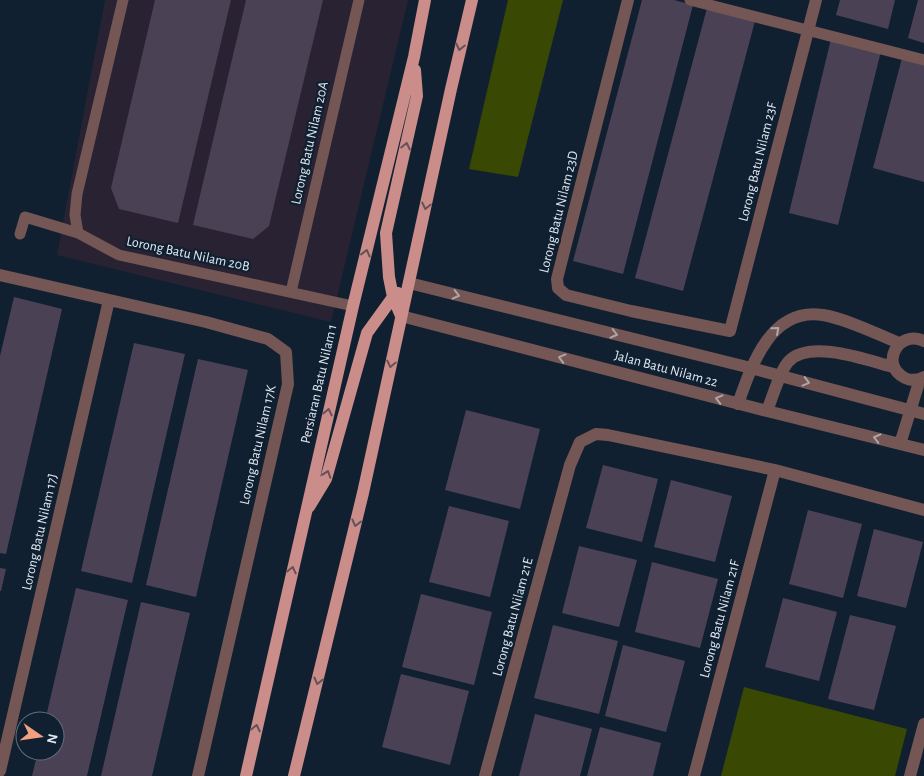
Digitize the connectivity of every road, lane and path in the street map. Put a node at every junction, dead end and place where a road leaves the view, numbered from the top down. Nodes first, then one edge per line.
1 (123, 0) edge
2 (359, 0) edge
3 (425, 0) edge
4 (472, 0) edge
5 (628, 0) edge
6 (690, 0) edge
7 (816, 0) edge
8 (808, 30) junction
9 (414, 57) junction
10 (924, 60) edge
11 (78, 233) junction
12 (20, 234) dead end
13 (0, 275) edge
14 (409, 284) junction
15 (291, 292) junction
16 (393, 298) junction
17 (109, 300) junction
18 (353, 306) junction
19 (402, 316) junction
20 (730, 331) joint
21 (924, 341) edge
22 (899, 344) junction
23 (893, 367) junction
24 (751, 368) junction
25 (781, 375) junction
26 (922, 378) edge
27 (738, 404) junction
28 (767, 411) junction
29 (910, 411) junction
30 (924, 414) edge
31 (900, 444) junction
32 (924, 450) edge
33 (775, 470) junction
34 (924, 510) edge
35 (304, 517) junction
36 (924, 724) edge
37 (0, 771) edge
38 (198, 776) edge
39 (246, 776) edge
40 (294, 776) edge
41 (485, 776) edge
42 (694, 776) edge
43 (910, 776) edge

1 - 11 lane
2 - 15 lane, Lorong Batu Nilam 20A
3 - 9 main road, Persiaran Batu Nilam 1
4 -> 14 main road
5 - 20 street, Lorong Batu Nilam 23D
6 - 8 lane
7 - 8 street, Lorong Batu Nilam 23F
8 - 10 lane
8 - 20 street, Lorong Batu Nilam 23F
16 -> 9 main road
18 -> 9 main road, Persiaran Batu Nilam 1
11 - 12 lane, Lorong Batu Nilam 20B
11 - 15 lane, Lorong Batu Nilam 20B
13 - 17 street, Lorong Batu Nilam 17K
14 - 16 main road
14 - 19 main road
14 -> 24 street, Jalan Batu Nilam 22
15 - 18 lane, Lorong Batu Nilam 20B
16 - 19 main road
35 -> 16 main road
17 - 37 street, Lorong Batu Nilam 17J
17 - 38 street, Lorong Batu Nilam 17K
35 -> 18 main road, Persiaran Batu Nilam 1
27 -> 19 street, Jalan Batu Nilam 22
19 -> 40 main road
21 - 22 street
22 - 23 street
24 -> 22 street
23 - 25 street
23 - 26 street
24 - 25 street, Jalan Batu Nilam 22
24 - 27 street
25 - 28 street
25 -> 29 street, Jalan Batu Nilam 22
26 - 29 street
27 - 28 street, Jalan Batu Nilam 22
31 -> 28 street, Jalan Batu Nilam 22
29 - 30 street, Jalan Batu Nilam 22
29 - 31 street
31 - 32 street, Jalan Batu Nilam 22
33 - 34 street, Lorong Batu Nilam 21E
33 - 41 street, Lorong Batu Nilam 21E
33 - 42 street, Lorong Batu Nilam 21F
39 -> 35 main road, Persiaran Batu Nilam 1
36 - 43 street

